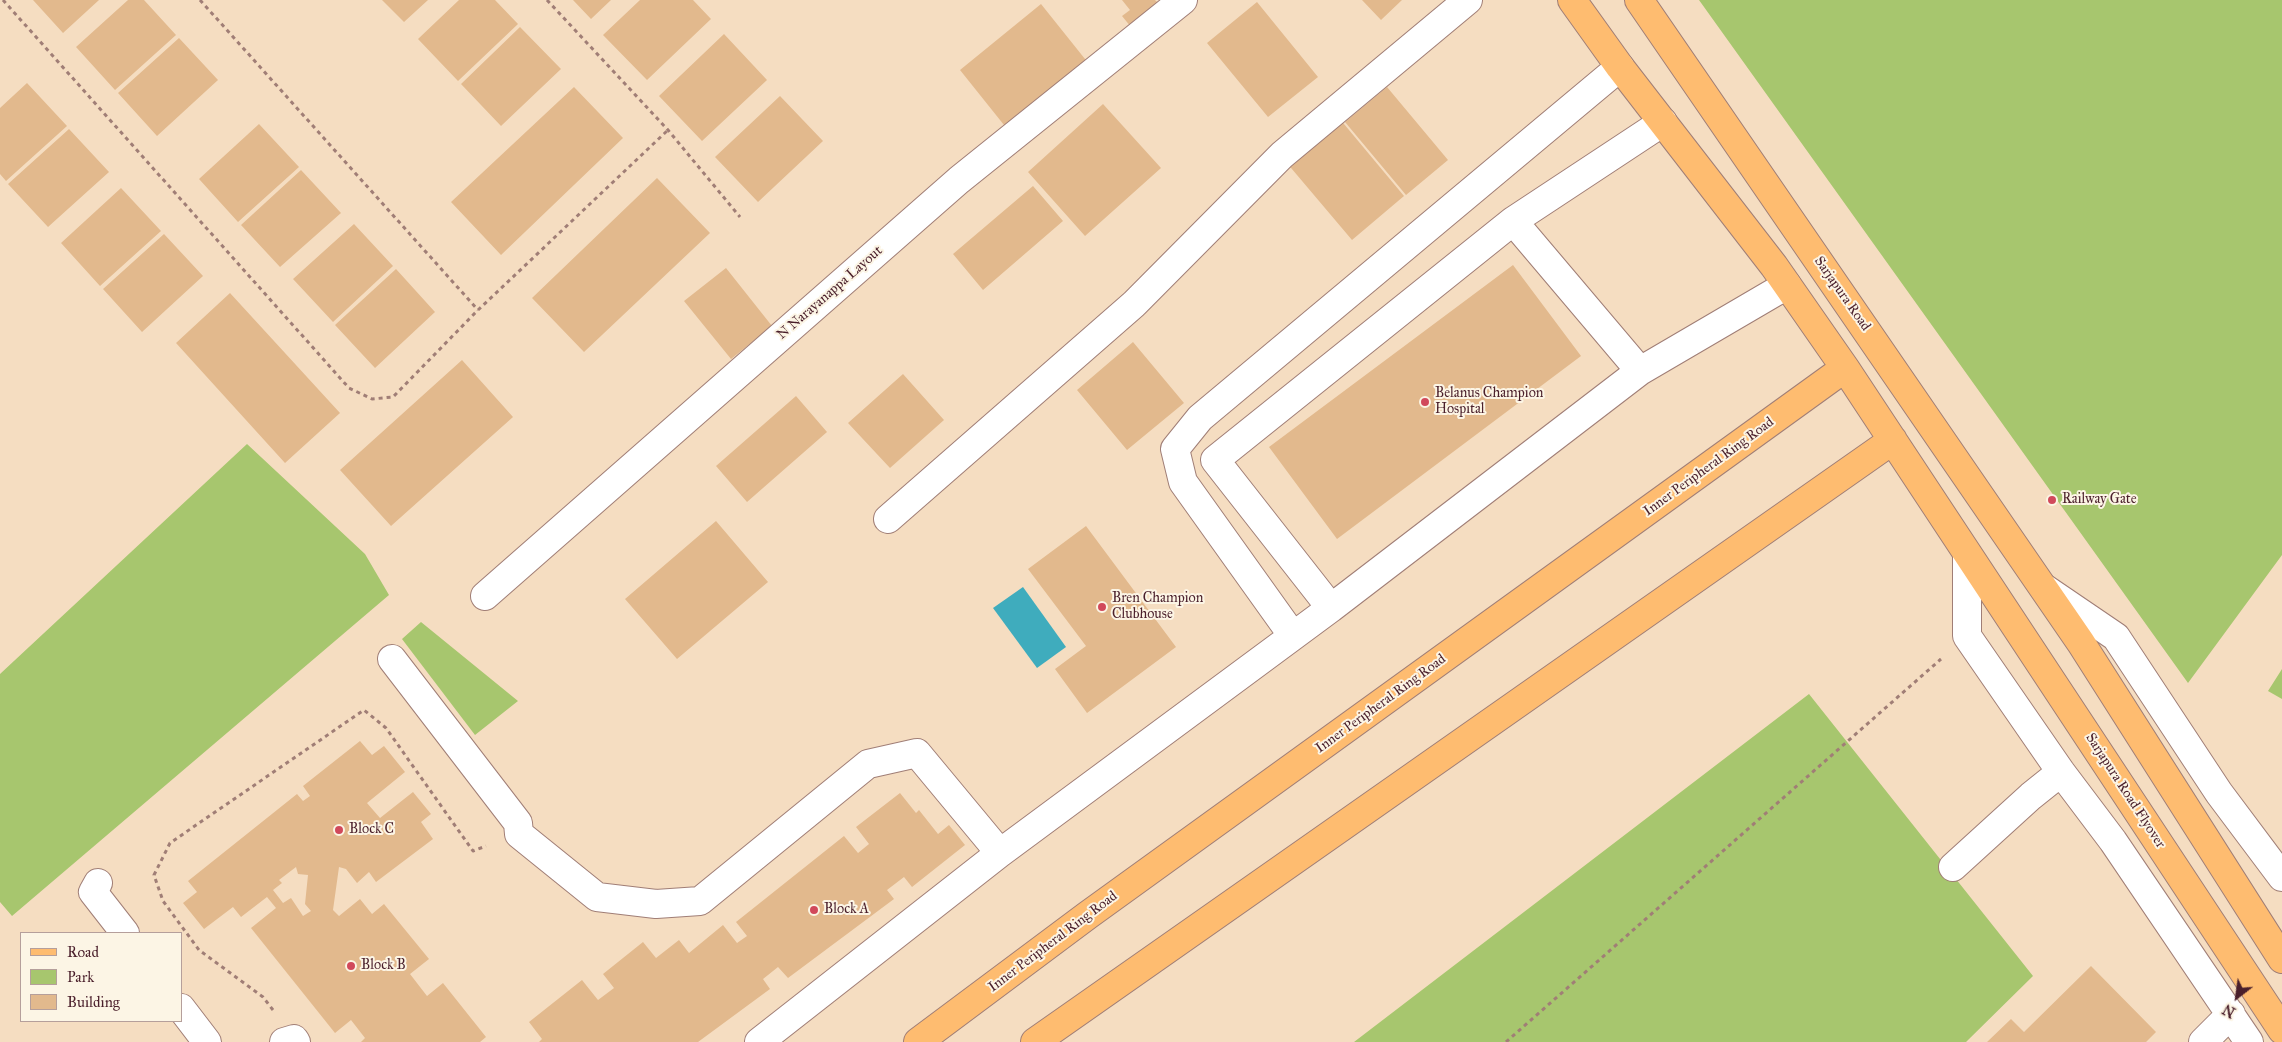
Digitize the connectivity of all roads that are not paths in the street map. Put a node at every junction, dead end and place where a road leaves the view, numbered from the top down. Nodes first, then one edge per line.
1 (1183, 0) edge
2 (1468, 0) edge
3 (1572, 0) edge
4 (1639, 0) edge
5 (1620, 67) junction
6 (1663, 122) junction
7 (1512, 221) junction
8 (1787, 285) junction
9 (1845, 368) junction
10 (1640, 371) junction
11 (1893, 440) junction
12 (888, 519) dead end
13 (1967, 554) junction
14 (2044, 588) junction
15 (485, 596) dead end
16 (1331, 608) junction
17 (1293, 636) junction
18 (392, 659) dead end
19 (2061, 772) junction
20 (1000, 854) junction
21 (1953, 867) dead end
22 (2282, 878) edge
23 (98, 883) dead end
24 (124, 932) edge
25 (2282, 958) edge
26 (182, 1009) edge
27 (2232, 1014) junction
28 (2282, 1030) edge
29 (207, 1042) edge
30 (759, 1042) edge
31 (918, 1042) edge
32 (1035, 1042) edge
33 (2203, 1042) edge
34 (2249, 1042) edge

1 - 15 street, N Narayanappa Layout
2 - 12 street
3 - 5 main road
4 - 14 main road, Sarjapura Road
5 - 6 main road
5 - 17 street
6 - 7 street
6 - 8 main road
7 - 10 street
7 - 16 street
8 - 9 main road
8 - 10 street
9 - 11 main road
9 - 31 main road, Inner Peripheral Ring Road
10 - 16 street
11 - 13 main road
11 - 32 main road
13 - 19 street
13 - 28 main road, Sarjapura Road Flyover
14 - 22 street
14 - 25 main road
16 - 17 street
17 - 20 street
18 - 20 street
19 - 21 street
19 - 27 street
20 - 30 street
23 - 24 street
26 - 29 street
27 - 33 street
27 - 34 street

